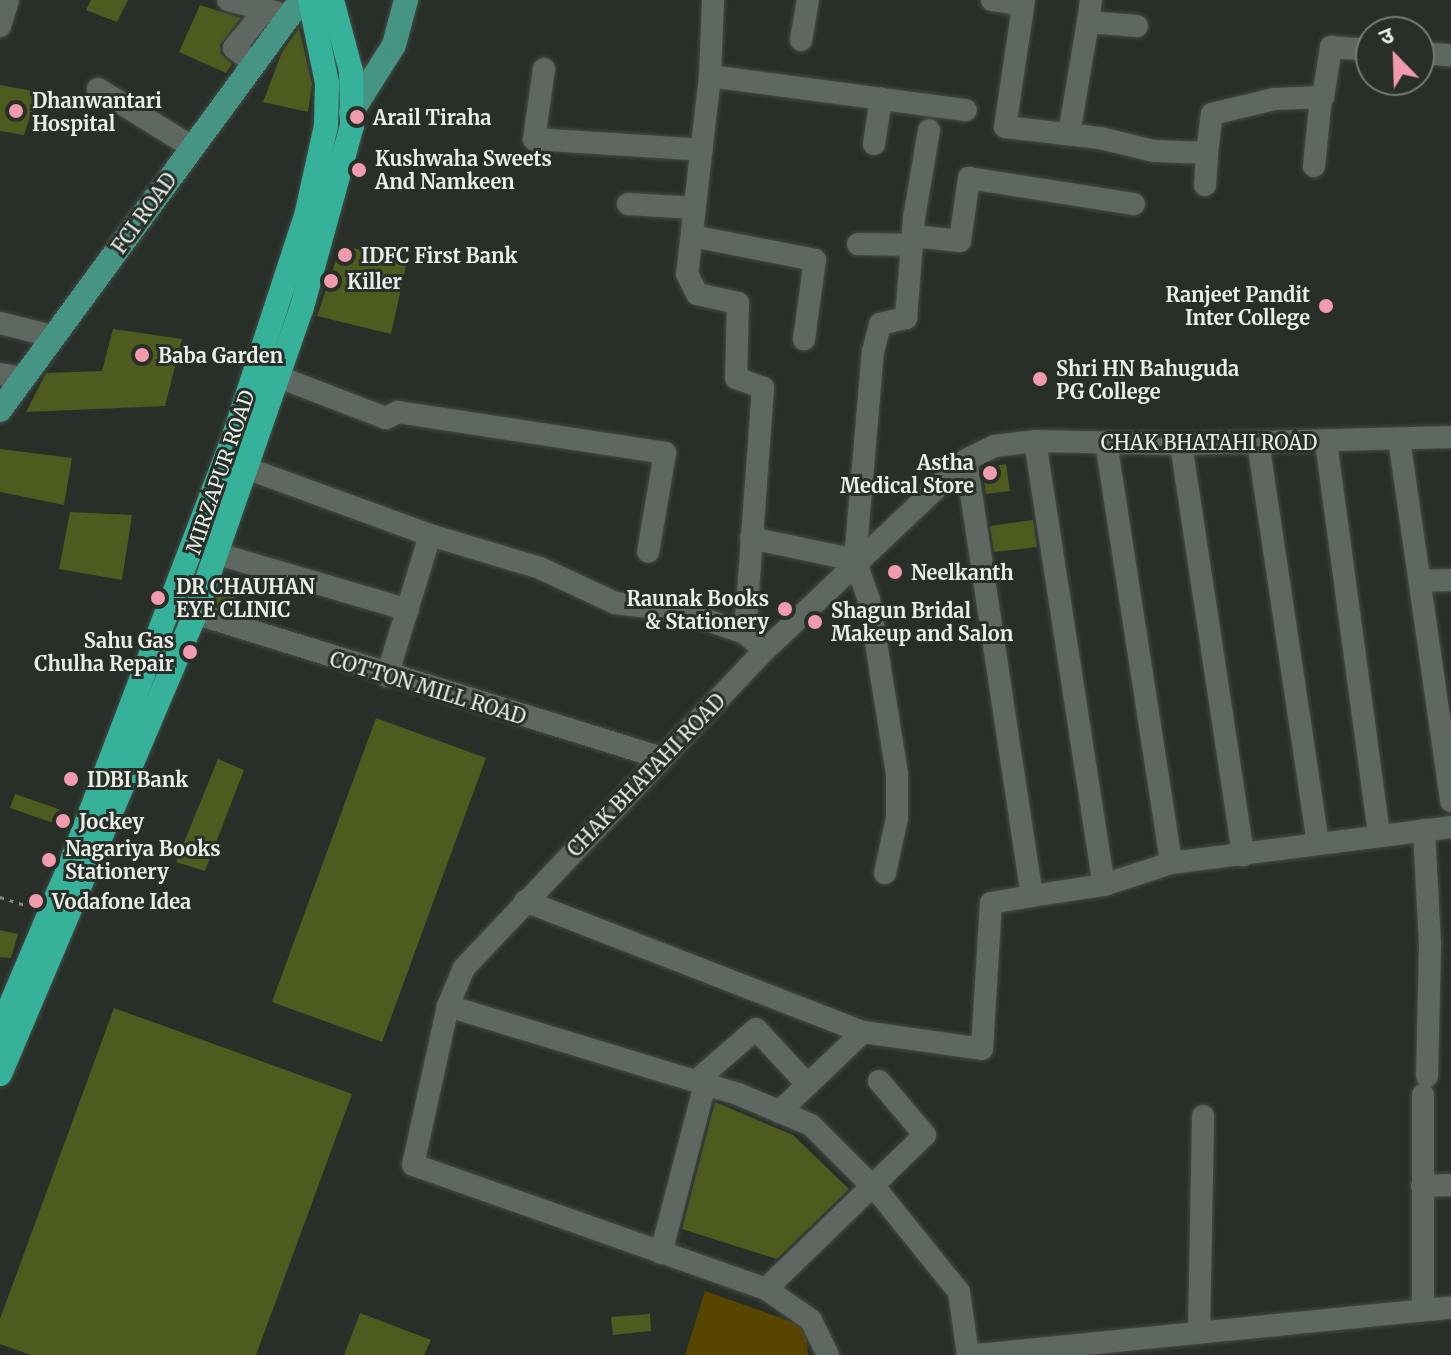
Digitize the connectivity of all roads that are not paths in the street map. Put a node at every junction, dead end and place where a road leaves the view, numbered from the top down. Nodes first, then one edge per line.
1 (8, 0) edge
2 (228, 0) edge
3 (310, 0) edge
4 (332, 0) edge
5 (406, 0) edge
6 (713, 0) edge
7 (808, 0) edge
8 (992, 0) edge
9 (1023, 3) edge
10 (284, 8) edge
11 (1089, 11) edge
12 (0, 24) edge
13 (1137, 26) dead end
14 (801, 40) dead end
15 (1355, 49) edge
16 (544, 69) dead end
17 (710, 76) junction
18 (98, 89) dead end
19 (1321, 97) junction
20 (881, 99) junction
21 (966, 110) dead end
22 (351, 113) junction
23 (929, 130) dead end
24 (1069, 134) junction
25 (874, 144) dead end
26 (192, 147) junction
27 (702, 150) junction
28 (1207, 153) junction
29 (1314, 166) dead end
30 (1205, 185) dead end
31 (628, 204) dead end
32 (1134, 204) dead end
33 (695, 208) junction
34 (692, 236) junction
35 (912, 241) junction
36 (858, 244) dead end
37 (0, 323) edge
38 (52, 336) junction
39 (804, 339) dead end
40 (12, 376) edge
41 (279, 377) junction
42 (0, 410) edge
43 (1451, 437) edge
44 (1399, 439) junction
45 (1035, 441) junction
46 (1106, 442) junction
47 (1258, 442) junction
48 (1326, 442) junction
49 (1181, 444) junction
50 (966, 460) junction
51 (246, 468) junction
52 (430, 535) junction
53 (751, 538) junction
54 (648, 552) dead end
55 (218, 554) junction
56 (855, 560) junction
57 (1451, 580) edge
58 (1420, 581) junction
59 (170, 605) junction
60 (408, 610) junction
61 (195, 614) junction
62 (745, 633) junction
63 (764, 651) junction
64 (387, 676) junction
65 (1444, 699) edge
66 (662, 758) junction
67 (1451, 801) edge
68 (1451, 827) edge
69 (1424, 830) junction
70 (1379, 834) junction
71 (1318, 844) junction
72 (1243, 855) junction
73 (1171, 863) junction
74 (885, 873) dead end
75 (1104, 885) junction
76 (1032, 896) junction
77 (525, 901) junction
78 (448, 1006) junction
79 (0, 1030) edge
80 (863, 1032) junction
81 (0, 1074) edge
82 (879, 1081) dead end
83 (701, 1083) junction
84 (808, 1085) junction
85 (779, 1112) junction
86 (1203, 1116) dead end
87 (870, 1184) junction
88 (1451, 1185) edge
89 (1422, 1186) junction
90 (661, 1253) junction
91 (766, 1289) junction
92 (1451, 1308) edge
93 (1423, 1310) junction
94 (1199, 1331) junction
95 (828, 1355) edge
96 (968, 1355) edge
97 (976, 1355) edge

1 - 12 street
2 - 10 street
3 - 59 highway, MIRZAPUR ROAD
4 - 22 highway, MIRZAPUR ROAD
5 - 22 main road
6 - 17 street
7 - 14 street
8 - 9 street
9 - 24 street
10 - 26 main road, FCI ROAD
11 - 13 street
11 - 24 street
15 - 19 street
16 - 27 street
17 - 20 street
17 - 27 street
18 - 26 street
19 - 28 street
19 - 29 street
20 - 21 street
20 - 25 street
22 - 41 highway, MIRZAPUR ROAD
23 - 35 street
24 - 28 street
26 - 38 main road, FCI ROAD
27 - 33 street
28 - 30 street
31 - 33 street
32 - 35 street
33 - 34 street
34 - 39 street
34 - 53 street
35 - 36 street
35 - 56 street
37 - 38 street
38 - 40 main road, FCI ROAD
40 - 42 main road, FCI ROAD
41 - 51 highway, MIRZAPUR ROAD
41 - 54 street
43 - 44 street, CHAK BHATAHI ROAD
44 - 48 street, CHAK BHATAHI ROAD
44 - 58 street
45 - 46 street, CHAK BHATAHI ROAD
45 - 50 street, CHAK BHATAHI ROAD
45 - 75 street
46 - 49 street, CHAK BHATAHI ROAD
46 - 73 street
47 - 48 street, CHAK BHATAHI ROAD
47 - 49 street, CHAK BHATAHI ROAD
47 - 71 street
48 - 70 street
49 - 72 street
50 - 56 street, CHAK BHATAHI ROAD
50 - 76 street
51 - 52 street
51 - 55 highway, MIRZAPUR ROAD
52 - 60 street
52 - 62 street
53 - 56 street
53 - 62 street
55 - 60 street
55 - 61 highway, MIRZAPUR ROAD
56 - 63 street, CHAK BHATAHI ROAD
56 - 74 street
57 - 58 street
58 - 65 street
59 - 61 street, COTTON MILL ROAD
59 - 79 highway, MIRZAPUR ROAD
60 - 64 street
61 - 64 street, COTTON MILL ROAD
61 - 81 highway, MIRZAPUR ROAD
62 - 63 street
63 - 66 street, CHAK BHATAHI ROAD
64 - 66 street, COTTON MILL ROAD
65 - 67 street
66 - 77 street, CHAK BHATAHI ROAD
68 - 69 street
69 - 70 street
69 - 89 street
70 - 71 street
71 - 72 street
72 - 73 street
73 - 75 street
75 - 76 street
76 - 80 street
77 - 78 street, CHAK BHATAHI ROAD
77 - 80 street
78 - 83 street
78 - 90 street, CHAK BHATAHI ROAD
80 - 84 street
82 - 87 street
83 - 84 street
83 - 85 street
83 - 90 street
84 - 85 street
85 - 87 street
86 - 94 street
87 - 91 street
87 - 96 street
88 - 89 street
89 - 93 street
90 - 91 street, CHAK BHATAHI ROAD
91 - 95 street, CHAK BHATAHI ROAD
92 - 93 street
93 - 94 street
94 - 97 street

